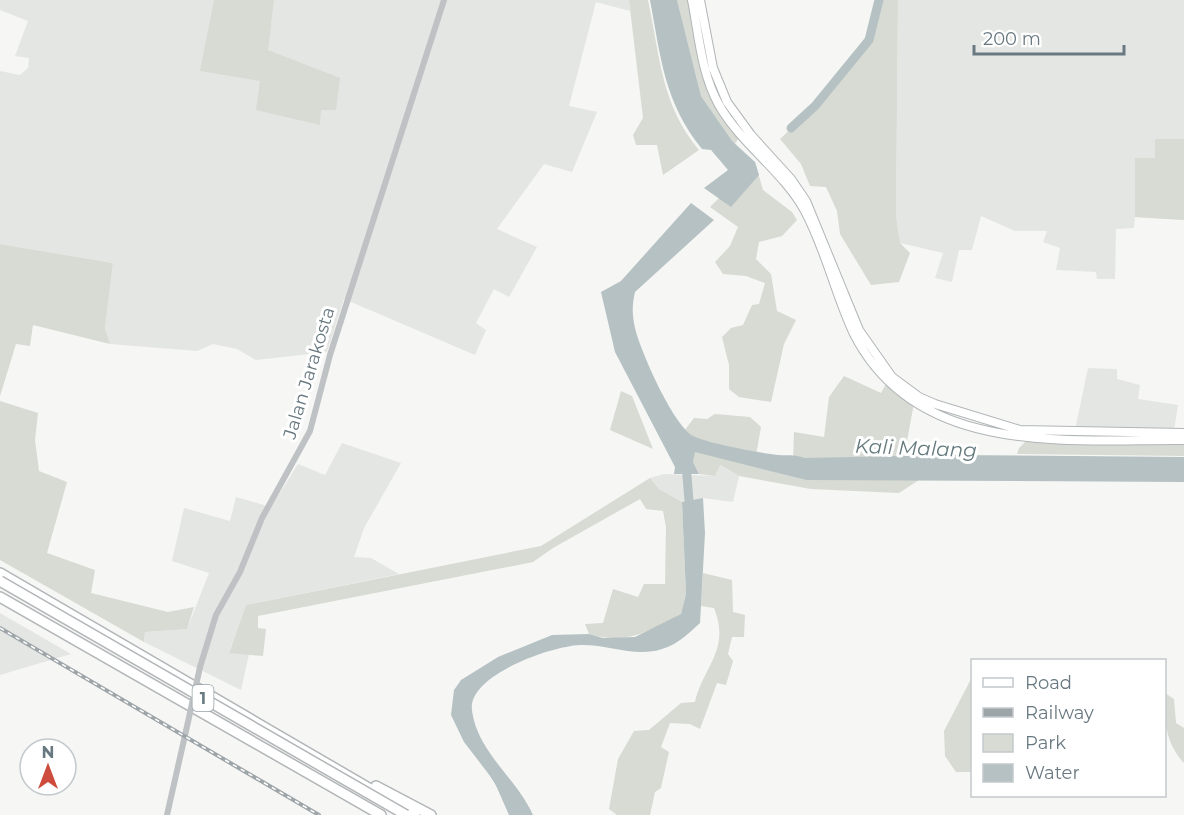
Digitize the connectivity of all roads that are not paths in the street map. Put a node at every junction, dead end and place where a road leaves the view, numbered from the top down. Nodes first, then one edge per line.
1 (444, 0) edge
2 (697, 2) edge
3 (1184, 434) edge
4 (1120, 436) junction
5 (1184, 441) edge
6 (0, 573) edge
7 (0, 581) edge
8 (0, 587) edge
9 (0, 597) edge
10 (321, 759) junction
11 (167, 815) edge
12 (381, 815) edge
13 (396, 815) edge
14 (406, 815) edge
15 (415, 815) edge
16 (431, 815) edge

1 - 11 street, Jalan Jarakosta, bridge
2 - 4 main road
3 - 4 main road
4 - 5 main road
6 - 10 highway, 1
7 - 14 highway, 1, bridge
8 - 13 highway, 1
9 - 12 highway, 1
10 - 15 highway, 1
10 - 16 highway

